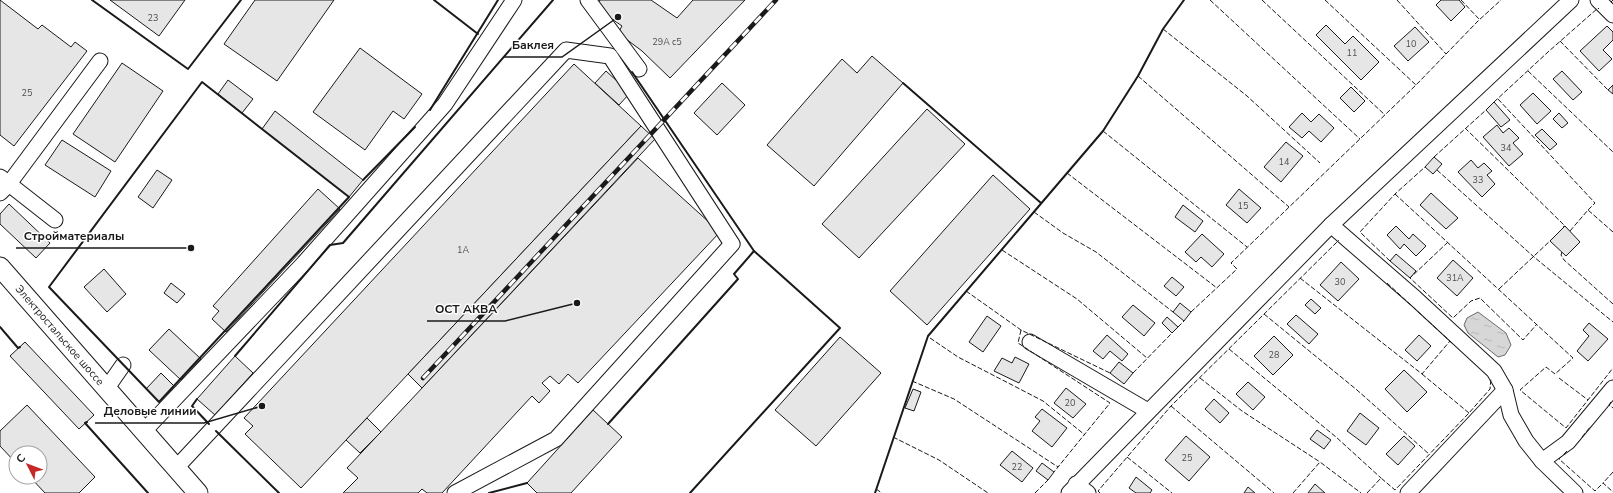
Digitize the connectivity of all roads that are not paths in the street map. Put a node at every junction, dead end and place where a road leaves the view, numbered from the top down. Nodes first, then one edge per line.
1 (588, 0) edge
2 (1571, 0) edge
3 (1598, 0) edge
4 (516, 1) edge
5 (1613, 15) edge
6 (100, 61) dead end
7 (639, 69) dead end
8 (3, 185) edge
9 (55, 220) dead end
10 (1331, 225) junction
11 (0, 267) edge
12 (1030, 342) dead end
13 (123, 365) dead end
14 (106, 388) junction
15 (1613, 388) edge
16 (1505, 390) junction
17 (1148, 411) junction
18 (144, 431) junction
19 (1542, 461) junction
20 (176, 468) junction
21 (1078, 490) edge
22 (198, 493) edge
23 (455, 493) edge
24 (1408, 493) edge
25 (1575, 493) edge

1 - 7 street
2 - 10 street
3 - 5 street
4 - 18 street
6 - 8 street
8 - 9 street
10 - 16 street
10 - 17 street
11 - 14 main road, Электростальское шоссе
12 - 17 street
13 - 14 street
14 - 18 main road, Электростальское шоссе
15 - 19 street
16 - 19 street
16 - 24 street
17 - 21 street
18 - 20 main road, Электростальское шоссе
19 - 25 street
20 - 22 main road, Электростальское шоссе
20 - 23 street

